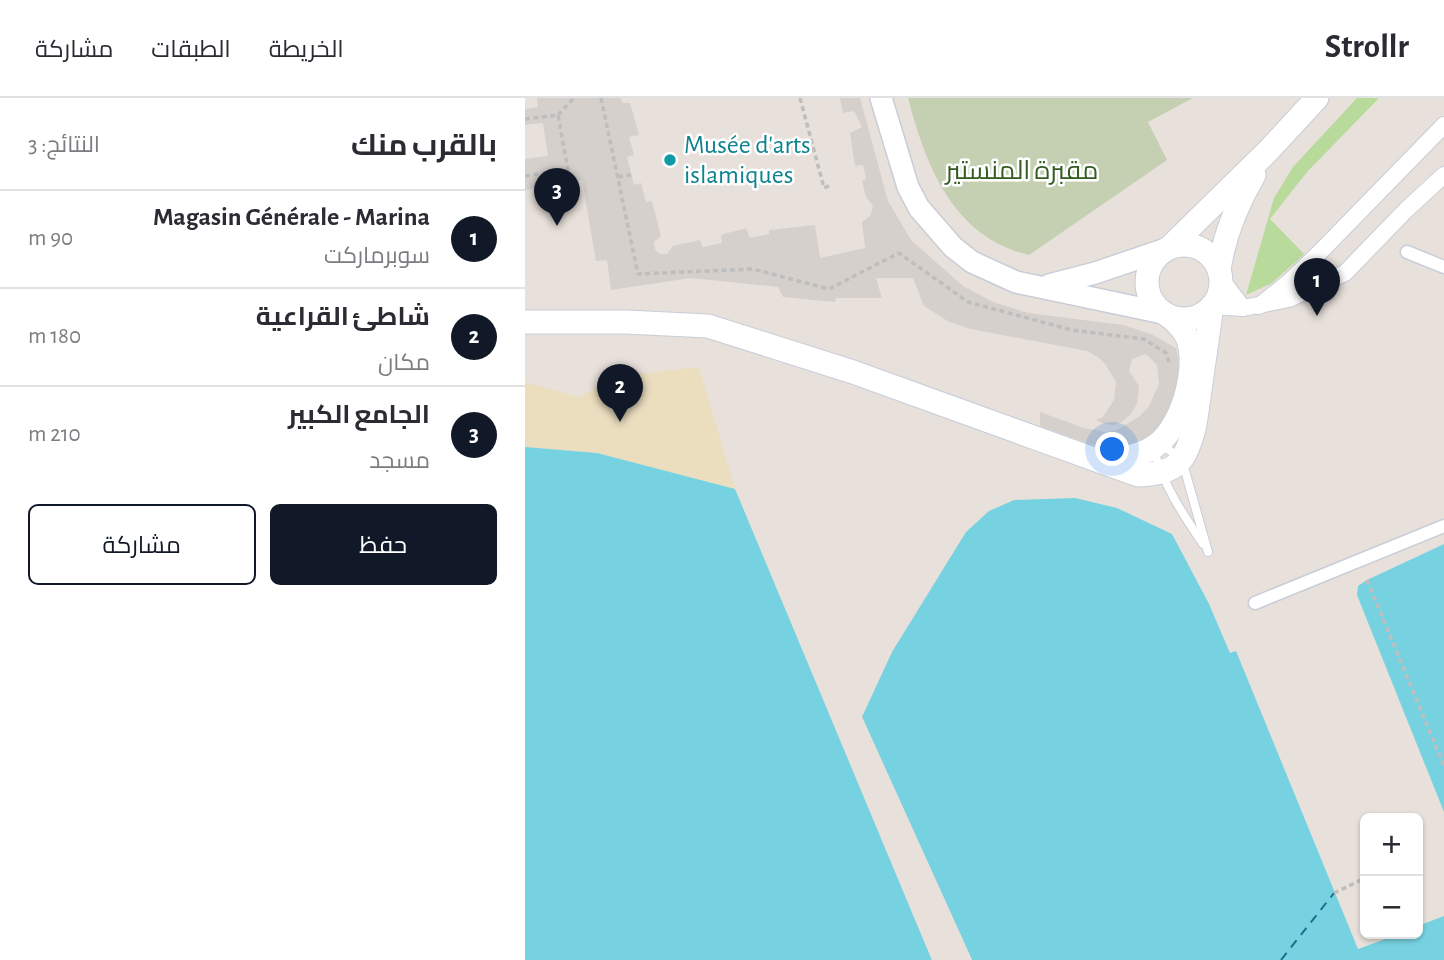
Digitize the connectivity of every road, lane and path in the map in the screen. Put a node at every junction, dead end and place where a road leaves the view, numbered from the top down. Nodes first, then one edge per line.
1 (574, 98) edge
2 (601, 98) edge
3 (800, 98) edge
4 (881, 98) edge
5 (1317, 98) edge
6 (558, 115) junction
7 (525, 119) edge
8 (1444, 125) edge
9 (1268, 151) junction
10 (631, 175) dead end
11 (1444, 175) edge
12 (525, 176) edge
13 (618, 177) junction
14 (831, 185) dead end
15 (1167, 249) junction
16 (1407, 252) dead end
17 (1444, 267) edge
18 (1220, 275) junction
19 (1040, 288) junction
20 (1212, 306) junction
21 (1251, 307) junction
22 (1166, 314) junction
23 (525, 322) edge
24 (1169, 363) dead end
25 (1156, 445) junction
26 (1095, 460) junction
27 (1182, 460) junction
28 (1161, 474) junction
29 (1444, 526) edge
30 (1367, 580) dead end
31 (1255, 603) dead end
32 (1444, 766) edge
33 (1360, 880) edge
34 (1334, 893) dead end

1 - 6 path
2 - 13 path
3 - 14 path
4 - 19 street
5 - 9 main road
6 - 7 path
6 - 12 path
8 - 21 street
9 - 15 main road
9 - 18 main road
10 - 13 path
11 - 21 street
13 - 24 path
15 - 18 main road
15 - 19 street
15 - 22 main road
16 - 17 street
18 - 20 main road
18 - 21 street
19 - 22 street
20 - 21 street
20 - 22 main road
20 - 27 main road
22 - 25 main road
23 - 26 main road
25 - 26 main road
25 - 27 lane
25 - 28 lane
26 - 28 main road
27 - 28 main road
27 - 28 lane
29 - 31 street
30 - 32 path
33 - 34 path

